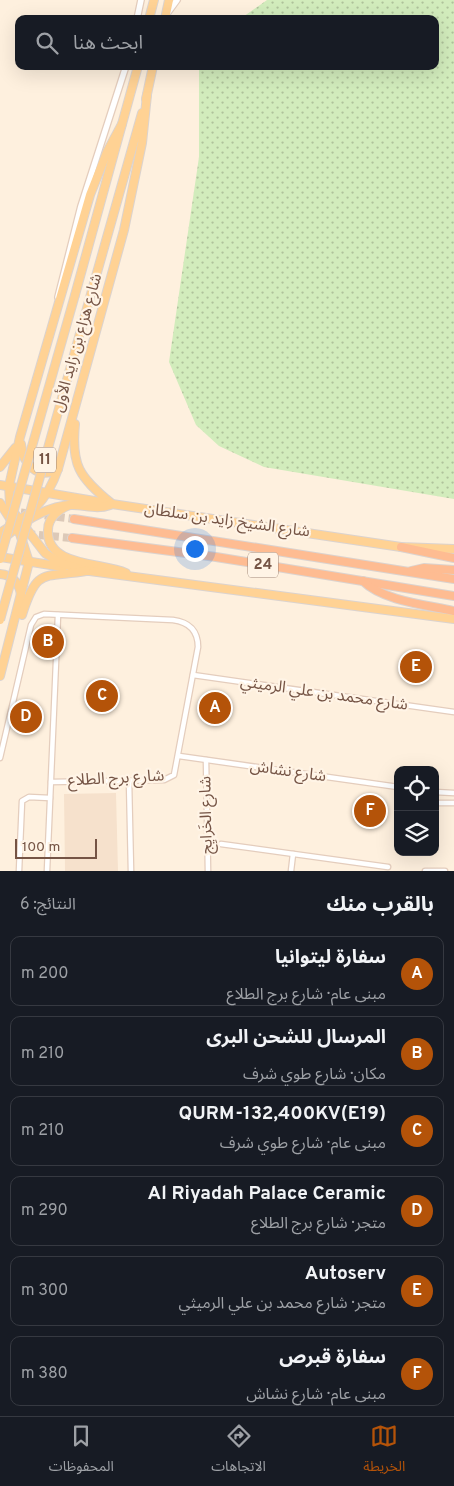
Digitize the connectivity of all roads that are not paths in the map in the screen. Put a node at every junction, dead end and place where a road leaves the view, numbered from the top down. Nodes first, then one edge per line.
1 (141, 0) edge
2 (154, 0) edge
3 (169, 0) edge
4 (177, 0) edge
5 (138, 15) edge
6 (150, 15) edge
7 (166, 15) edge
8 (167, 15) edge
9 (125, 70) edge
10 (137, 70) edge
11 (152, 70) edge
12 (146, 96) junction
13 (122, 124) junction
14 (56, 311) junction
15 (77, 405) junction
16 (20, 437) junction
17 (0, 467) edge
18 (58, 470) junction
19 (0, 485) edge
20 (9, 486) junction
21 (49, 492) junction
22 (0, 503) edge
23 (112, 504) junction
24 (69, 505) junction
25 (74, 518) tunnel mouth
26 (18, 524) junction
27 (0, 533) edge
28 (72, 538) tunnel mouth
29 (0, 542) edge
30 (402, 547) junction
31 (454, 549) edge
32 (0, 558) edge
33 (454, 558) edge
34 (29, 562) junction
35 (454, 570) edge
36 (86, 571) junction
37 (407, 572) junction
38 (0, 574) edge
39 (132, 577) junction
40 (454, 579) edge
41 (363, 581) junction
42 (22, 596) junction
43 (454, 596) edge
44 (454, 611) edge
45 (58, 614) junction
46 (454, 619) edge
47 (0, 620) edge
48 (10, 642) junction
49 (194, 675) junction
50 (0, 676) edge
51 (454, 712) edge
52 (179, 756) junction
53 (0, 758) edge
54 (206, 760) junction
55 (129, 781) junction
56 (51, 782) junction
57 (394, 786) edge
58 (439, 792) edge
59 (454, 793) edge
60 (50, 798) junction
61 (439, 803) edge
62 (454, 803) edge
63 (221, 844) dead end
64 (293, 854) junction
65 (388, 867) dead end
66 (19, 871) edge
67 (47, 871) edge
68 (131, 871) edge
69 (208, 871) edge
70 (291, 871) edge
71 (425, 871) edge
72 (445, 871) edge

1 - 5 street
2 - 6 main road
3 - 7 main road
4 - 8 street
9 - 14 street
10 - 13 main road, شارع هزاع بن زايد الأول / 11
11 - 12 main road, شارع هزاع بن زايد الأول / 11
12 - 15 main road
12 - 47 main road, شارع هزاع بن زايد الأول / 11, bridge
13 - 14 main road
13 - 32 main road, شارع هزاع بن زايد الأول / 11, bridge
14 - 16 main road
15 - 18 main road
15 - 23 main road
16 - 17 main road
16 - 18 main road
16 - 20 main road
18 - 21 main road
19 - 20 main road, شارع الشيخ زايد بن سلطان / 24
20 - 21 main road, شارع الشيخ زايد بن سلطان / 24
20 - 26 main road
21 - 23 main road, شارع الشيخ زايد بن سلطان / 24
21 - 26 main road
22 - 26 main road
23 - 24 main road
23 - 30 main road, شارع الشيخ زايد بن سلطان / 24
24 - 26 main road
24 - 39 main road
25 - 37 highway, شارع الشيخ زايد بن سلطان / 24
26 - 27 main road
26 - 29 main road
26 - 34 main road
26 - 36 main road
28 - 41 highway, 24
30 - 31 main road, شارع الشيخ زايد بن سلطان
30 - 33 highway, 24
32 - 34 main road, 24
34 - 36 main road, 24
34 - 42 main road
35 - 37 highway
36 - 39 main road, 24
36 - 48 main road
37 - 40 highway, شارع الشيخ زايد بن سلطان / 24
38 - 42 main road
39 - 46 main road, 24
41 - 43 highway, 24
41 - 44 highway
42 - 48 main road
45 - 49 street, شارع برج الطلاع
45 - 53 street, شارع برج الطلاع
45 - 56 street
48 - 50 main road
49 - 51 street, شارع محمد بن علي الرميثي
49 - 52 street, شارع برج الطلاع
52 - 54 street, شارع نشاش
52 - 55 street, شارع برج الطلاع
54 - 57 street, شارع نشاش
54 - 69 street, شارع الخَرايِج
55 - 56 street, شارع برج الطلاع
55 - 68 street
56 - 60 street
58 - 59 street
60 - 66 street
60 - 67 street
61 - 62 street
63 - 64 street
64 - 65 street
64 - 70 street
71 - 72 street

